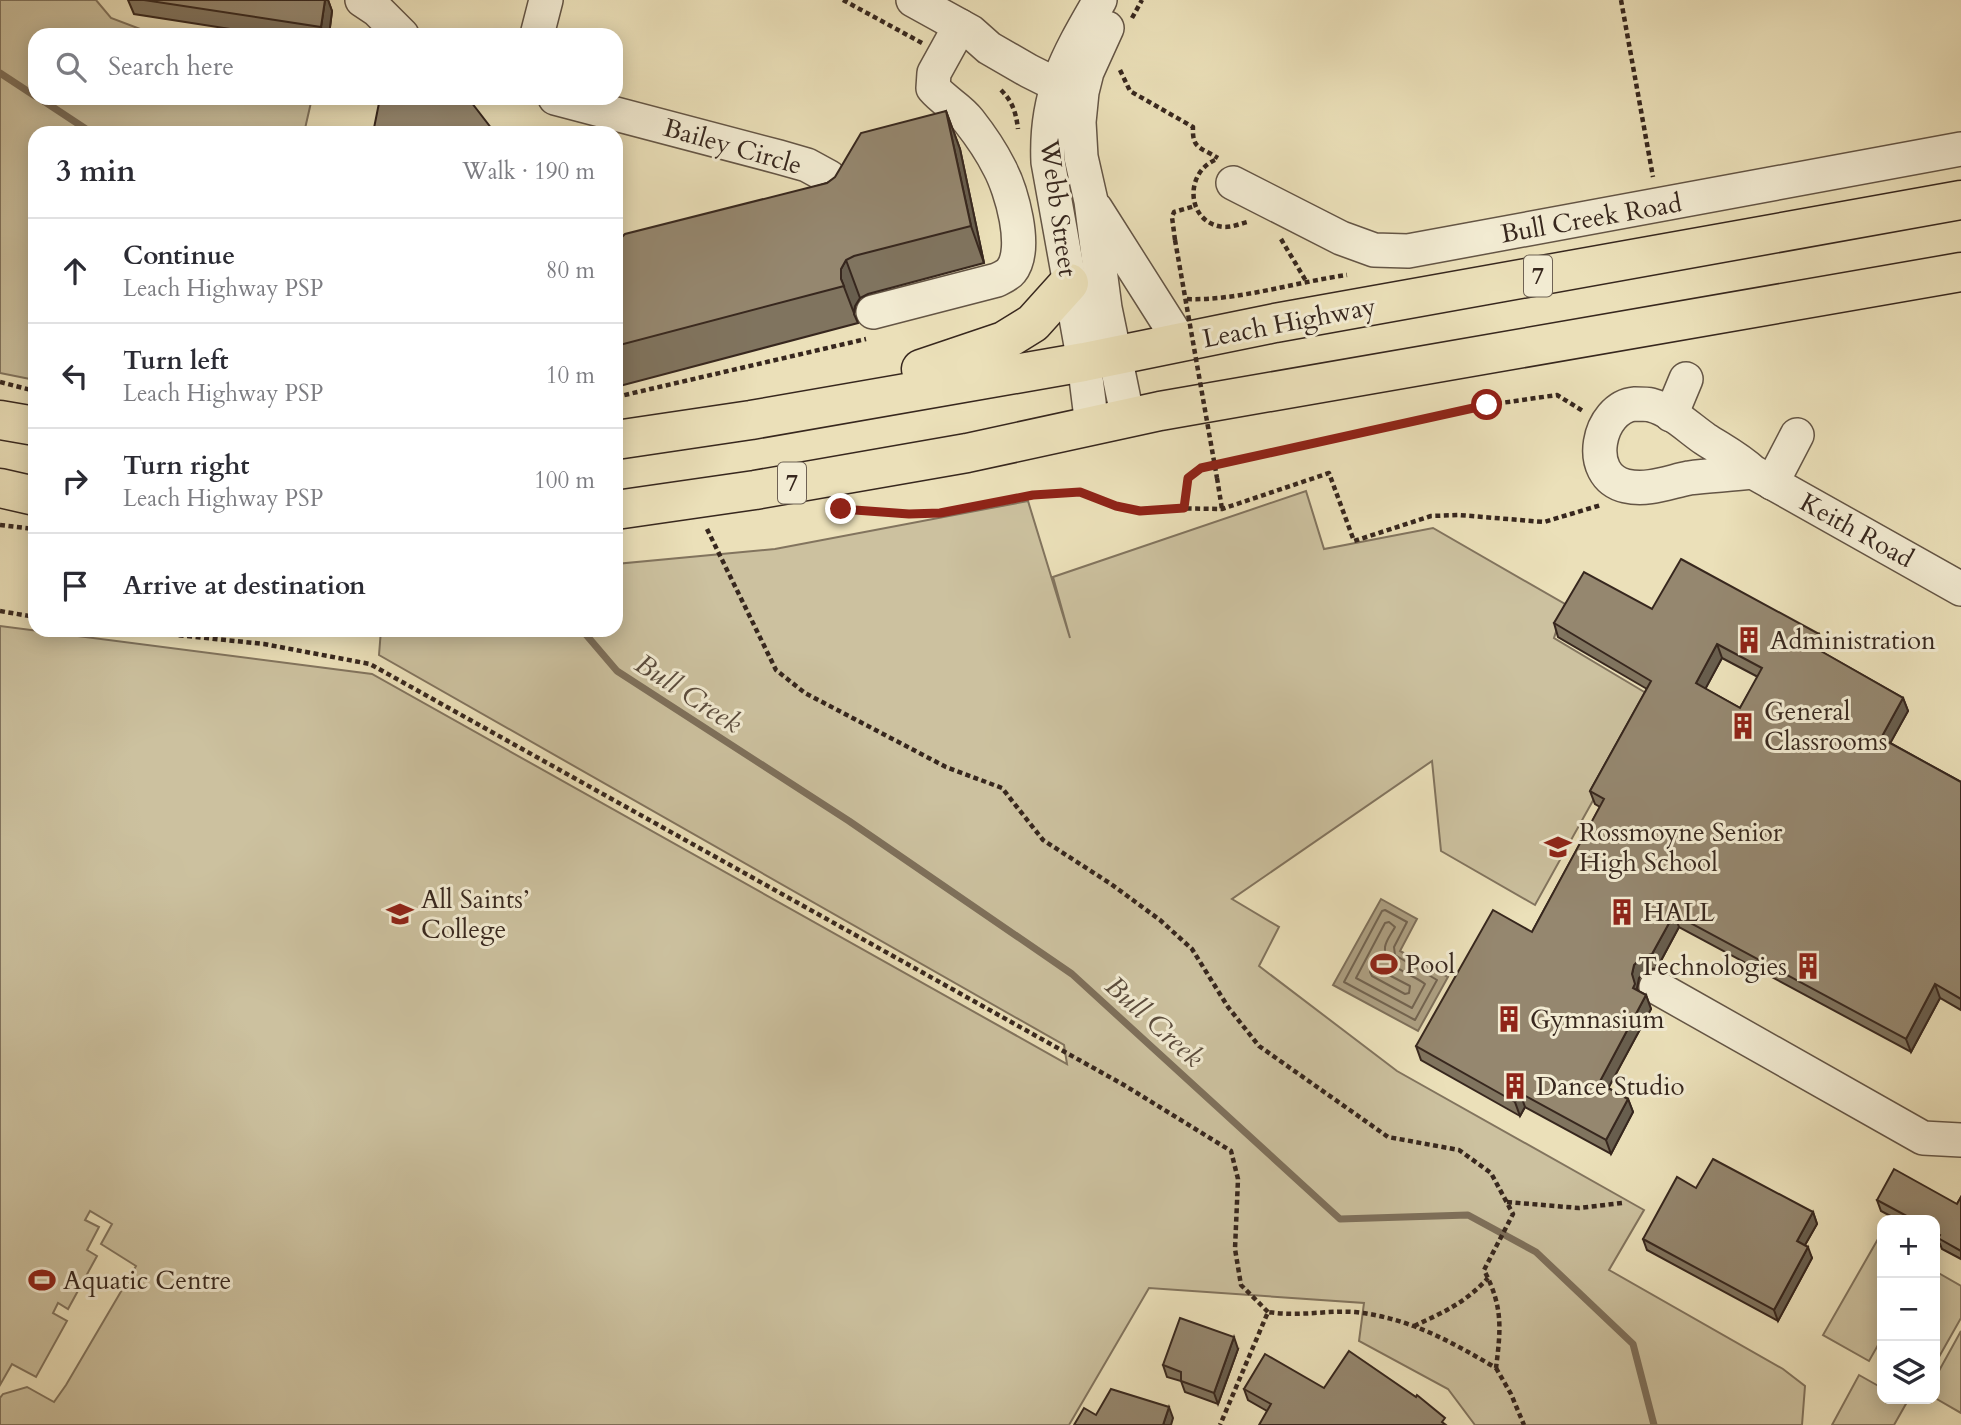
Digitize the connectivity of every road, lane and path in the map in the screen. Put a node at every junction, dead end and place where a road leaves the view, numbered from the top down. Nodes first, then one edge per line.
1 (362, 0) edge
2 (546, 0) edge
3 (913, 0) edge
4 (1100, 0) edge
5 (1121, 0) edge
6 (1621, 0) edge
7 (395, 28) edge
8 (539, 28) edge
9 (965, 29) junction
10 (1082, 77) junction
11 (582, 105) edge
12 (1961, 149) edge
13 (1224, 166) junction
14 (829, 177) dead end
15 (1961, 200) edge
16 (1091, 201) junction
17 (1195, 206) junction
18 (1659, 206) junction
19 (1259, 221) dead end
20 (1279, 231) dead end
21 (1961, 272) edge
22 (1347, 275) dead end
23 (1306, 281) junction
24 (1069, 283) junction
25 (1177, 297) dead end
26 (871, 325) joint
27 (1181, 343) junction
28 (1100, 359) junction
29 (1686, 379) dead end
30 (0, 382) edge
31 (28, 389) edge
32 (623, 395) edge
33 (1671, 415) junction
34 (0, 420) edge
35 (751, 420) junction
36 (1110, 423) junction
37 (1606, 424) junction
38 (28, 425) edge
39 (1797, 435) dead end
40 (623, 439) edge
41 (1762, 477) junction
42 (0, 488) edge
43 (28, 494) edge
44 (1614, 502) dead end
45 (1184, 508) junction
46 (623, 509) edge
47 (829, 509) dead end
48 (1222, 509) junction
49 (0, 525) edge
50 (720, 527) dead end
51 (28, 528) edge
52 (1961, 589) edge
53 (0, 611) edge
54 (28, 616) edge
55 (196, 637) edge
56 (1656, 987) dead end
57 (1961, 1140) edge
58 (1506, 1202) junction
59 (1622, 1203) dead end
60 (1488, 1278) junction
61 (1268, 1312) junction
62 (1413, 1326) junction
63 (1496, 1368) junction
64 (1220, 1425) edge
65 (1524, 1425) edge

1 - 7 street
2 - 8 street
3 - 9 street
4 - 10 street, Webb Street
5 - 10 street, Webb Street
6 - 18 path
9 - 10 street
9 - 26 street
10 - 13 path
10 - 16 street, Webb Street
10 - 24 street, Webb Street
11 - 14 street, Bailey Circle
12 - 18 street, Bull Creek Road
13 - 17 path
13 - 18 street, Bull Creek Road
15 - 27 highway, Leach Highway / 7
16 - 27 street, Webb Street
16 - 28 street, Webb Street
17 - 19 path
17 - 48 path, bridge
20 - 23 path
21 - 36 highway, 7
22 - 23 path
23 - 25 path
24 - 28 street, Webb Street
24 - 35 highway
26 - 32 path
27 - 28 highway, Leach Highway / 7
28 - 35 highway, Leach Highway / 7
28 - 36 street, Webb Street
29 - 33 street
30 - 31 path
33 - 37 street, Keith Road
33 - 41 street, Keith Road
34 - 38 highway
35 - 40 highway, Leach Highway / 7
36 - 46 highway, 7
37 - 41 street
37 - 45 path
39 - 41 street
41 - 52 street, Keith Road
42 - 43 highway
44 - 48 path
45 - 47 path
45 - 48 path
49 - 51 path
50 - 58 path
53 - 54 path
55 - 61 path
56 - 57 street
58 - 59 path
58 - 60 path
60 - 62 path
60 - 63 path
61 - 62 path
61 - 64 path
62 - 63 path
63 - 65 path

